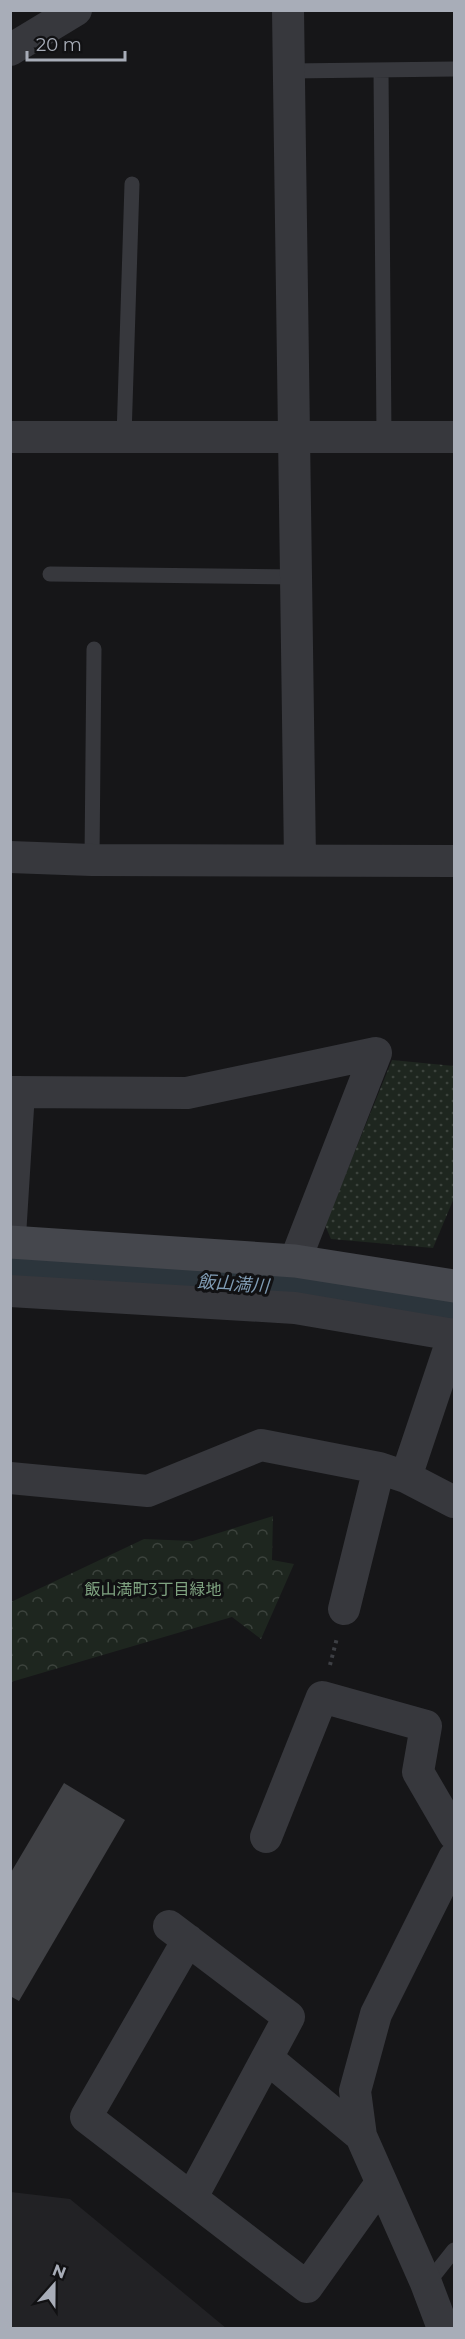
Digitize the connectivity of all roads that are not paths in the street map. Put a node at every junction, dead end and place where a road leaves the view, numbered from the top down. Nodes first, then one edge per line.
1 (76, 10) edge
2 (288, 10) edge
3 (10, 50) edge
4 (454, 69) edge
5 (381, 70) junction
6 (290, 71) junction
7 (132, 184) dead end
8 (10, 437) edge
9 (124, 437) junction
10 (293, 437) junction
11 (384, 437) junction
12 (454, 437) edge
13 (50, 574) dead end
14 (296, 577) junction
15 (94, 649) dead end
16 (10, 857) edge
17 (92, 860) junction
18 (300, 860) junction
19 (454, 861) edge
20 (15, 1092) edge
21 (10, 1236) edge
22 (10, 1242) edge
23 (295, 1261) junction
24 (454, 1286) edge
25 (10, 1291) edge
26 (454, 1334) edge
27 (392, 1472) junction
28 (10, 1478) edge
29 (454, 1502) edge
30 (344, 1609) road end
31 (454, 1834) edge
32 (266, 1837) dead end
33 (454, 1858) edge
34 (267, 2058) junction
35 (361, 2136) junction
36 (381, 2183) junction
37 (192, 2197) junction
38 (454, 2250) edge
39 (426, 2283) junction
40 (435, 2324) edge

1 - 3 street
2 - 6 street
4 - 5 lane
5 - 6 lane
5 - 11 lane
6 - 10 street
7 - 9 lane
8 - 9 street
9 - 10 street
10 - 11 street
10 - 14 street
11 - 12 street
13 - 14 lane
14 - 18 street
15 - 17 lane
16 - 17 street
17 - 18 street
18 - 19 street
20 - 21 street
20 - 23 street
22 - 23 street
23 - 24 street
25 - 26 street
26 - 27 street
27 - 28 street
27 - 29 street
27 - 30 street
31 - 32 street
33 - 35 street
34 - 35 street
34 - 37 street
34 - 37 street
35 - 36 street
36 - 37 street
36 - 39 street
38 - 39 lane
39 - 40 street

